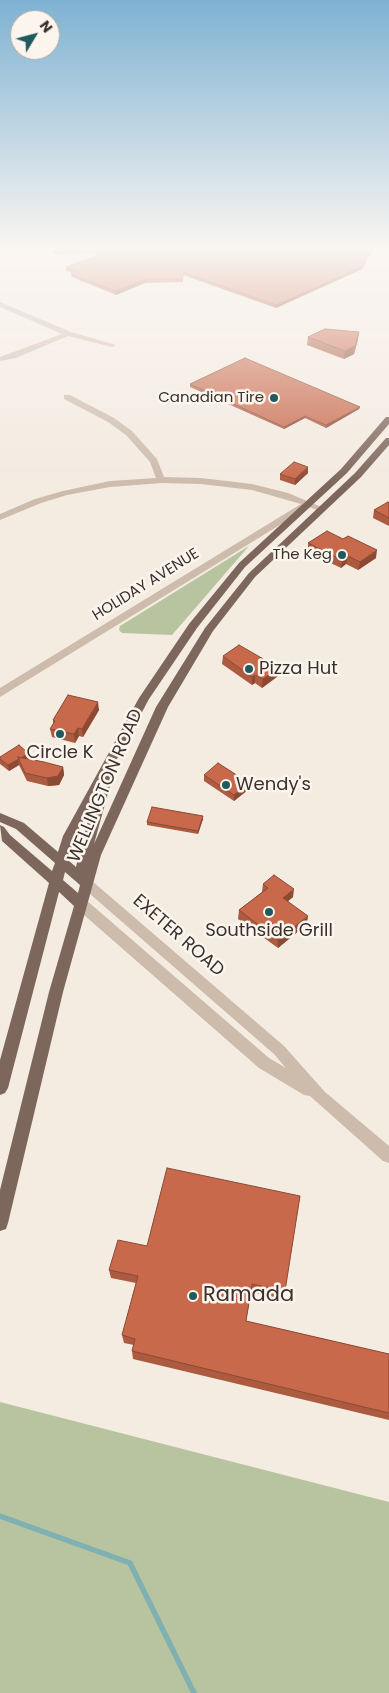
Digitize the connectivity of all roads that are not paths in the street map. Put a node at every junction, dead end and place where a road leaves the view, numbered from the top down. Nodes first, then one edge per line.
1 (54, 328) edge
2 (68, 334) junction
3 (112, 345) dead end
4 (0, 358) edge
5 (67, 397) dead end
6 (389, 418) edge
7 (389, 440) edge
8 (161, 480) junction
9 (308, 504) junction
10 (322, 509) junction
11 (0, 517) edge
12 (0, 692) edge
13 (114, 751) junction
14 (0, 817) edge
15 (0, 830) edge
16 (61, 861) junction
17 (56, 881) junction
18 (84, 881) junction
19 (81, 904) junction
20 (0, 1088) edge
21 (320, 1097) junction
22 (389, 1156) edge
23 (0, 1223) edge

1 - 2 street
2 - 3 street
2 - 4 street
5 - 8 street
6 - 9 main road, WELLINGTON ROAD
7 - 10 main road, WELLINGTON ROAD
8 - 9 street
8 - 11 street
9 - 10 street
9 - 12 street, HOLIDAY AVENUE
9 - 13 main road, WELLINGTON ROAD
10 - 18 main road, WELLINGTON ROAD
13 - 16 main road, WELLINGTON ROAD
13 - 18 main road
14 - 16 main road, EXETER ROAD
15 - 17 main road, EXETER ROAD
16 - 17 main road, WELLINGTON ROAD
16 - 18 main road, EXETER ROAD
17 - 19 main road, EXETER ROAD
17 - 20 main road, WELLINGTON ROAD
18 - 19 main road, WELLINGTON ROAD
18 - 21 street, EXETER ROAD
19 - 21 street, EXETER ROAD
19 - 23 main road, WELLINGTON ROAD
21 - 22 street, EXETER ROAD

